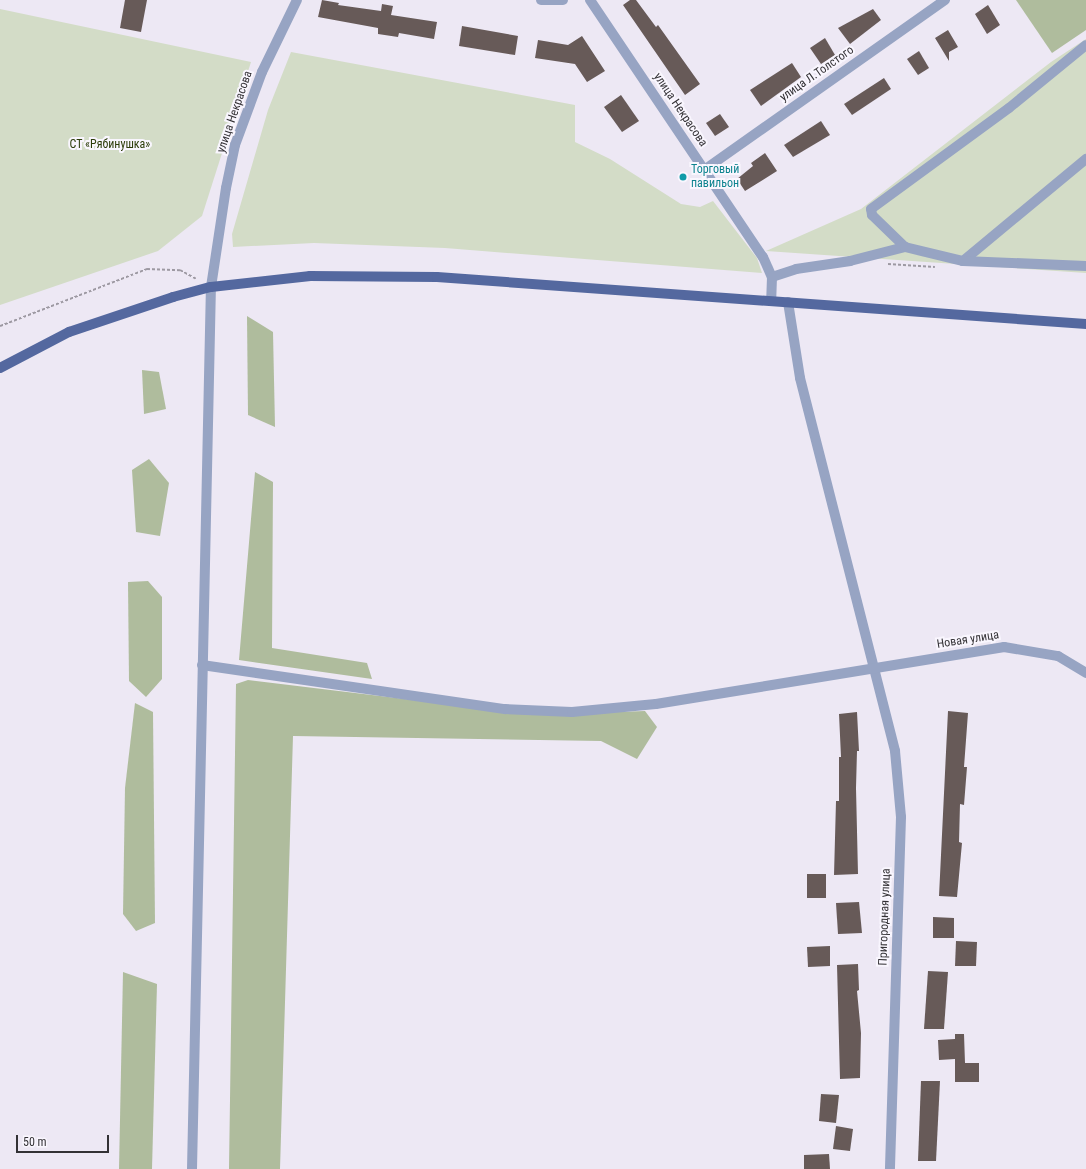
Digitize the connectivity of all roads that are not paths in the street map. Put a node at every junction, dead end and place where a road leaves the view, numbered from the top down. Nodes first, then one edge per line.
1 (297, 0) edge
2 (541, 0) edge
3 (563, 0) edge
4 (590, 0) edge
5 (945, 0) edge
6 (1086, 45) edge
7 (1086, 159) edge
8 (704, 170) junction
9 (905, 247) junction
10 (963, 261) junction
11 (1086, 266) edge
12 (772, 277) junction
13 (211, 287) junction
14 (771, 301) junction
15 (788, 302) junction
16 (1086, 324) edge
17 (0, 368) edge
18 (202, 665) junction
19 (873, 669) junction
20 (1086, 673) edge
21 (192, 1169) edge
22 (890, 1169) edge

1 - 13 street, улица Некрасова
2 - 3 street
4 - 8 street, улица Некрасова
5 - 8 street, улица Л.Толстого
6 - 9 street
7 - 10 street
8 - 12 street, улица Некрасова
9 - 10 street
9 - 12 street
10 - 11 street
12 - 14 street, улица Некрасова
13 - 14 main road
13 - 17 main road
13 - 18 street, улица Некрасова
14 - 15 main road
15 - 16 main road
15 - 19 street, Пригородная улица
18 - 19 street, Новая улица
18 - 21 street, улица Некрасова
19 - 20 street, Новая улица
19 - 22 street, Пригородная улица

